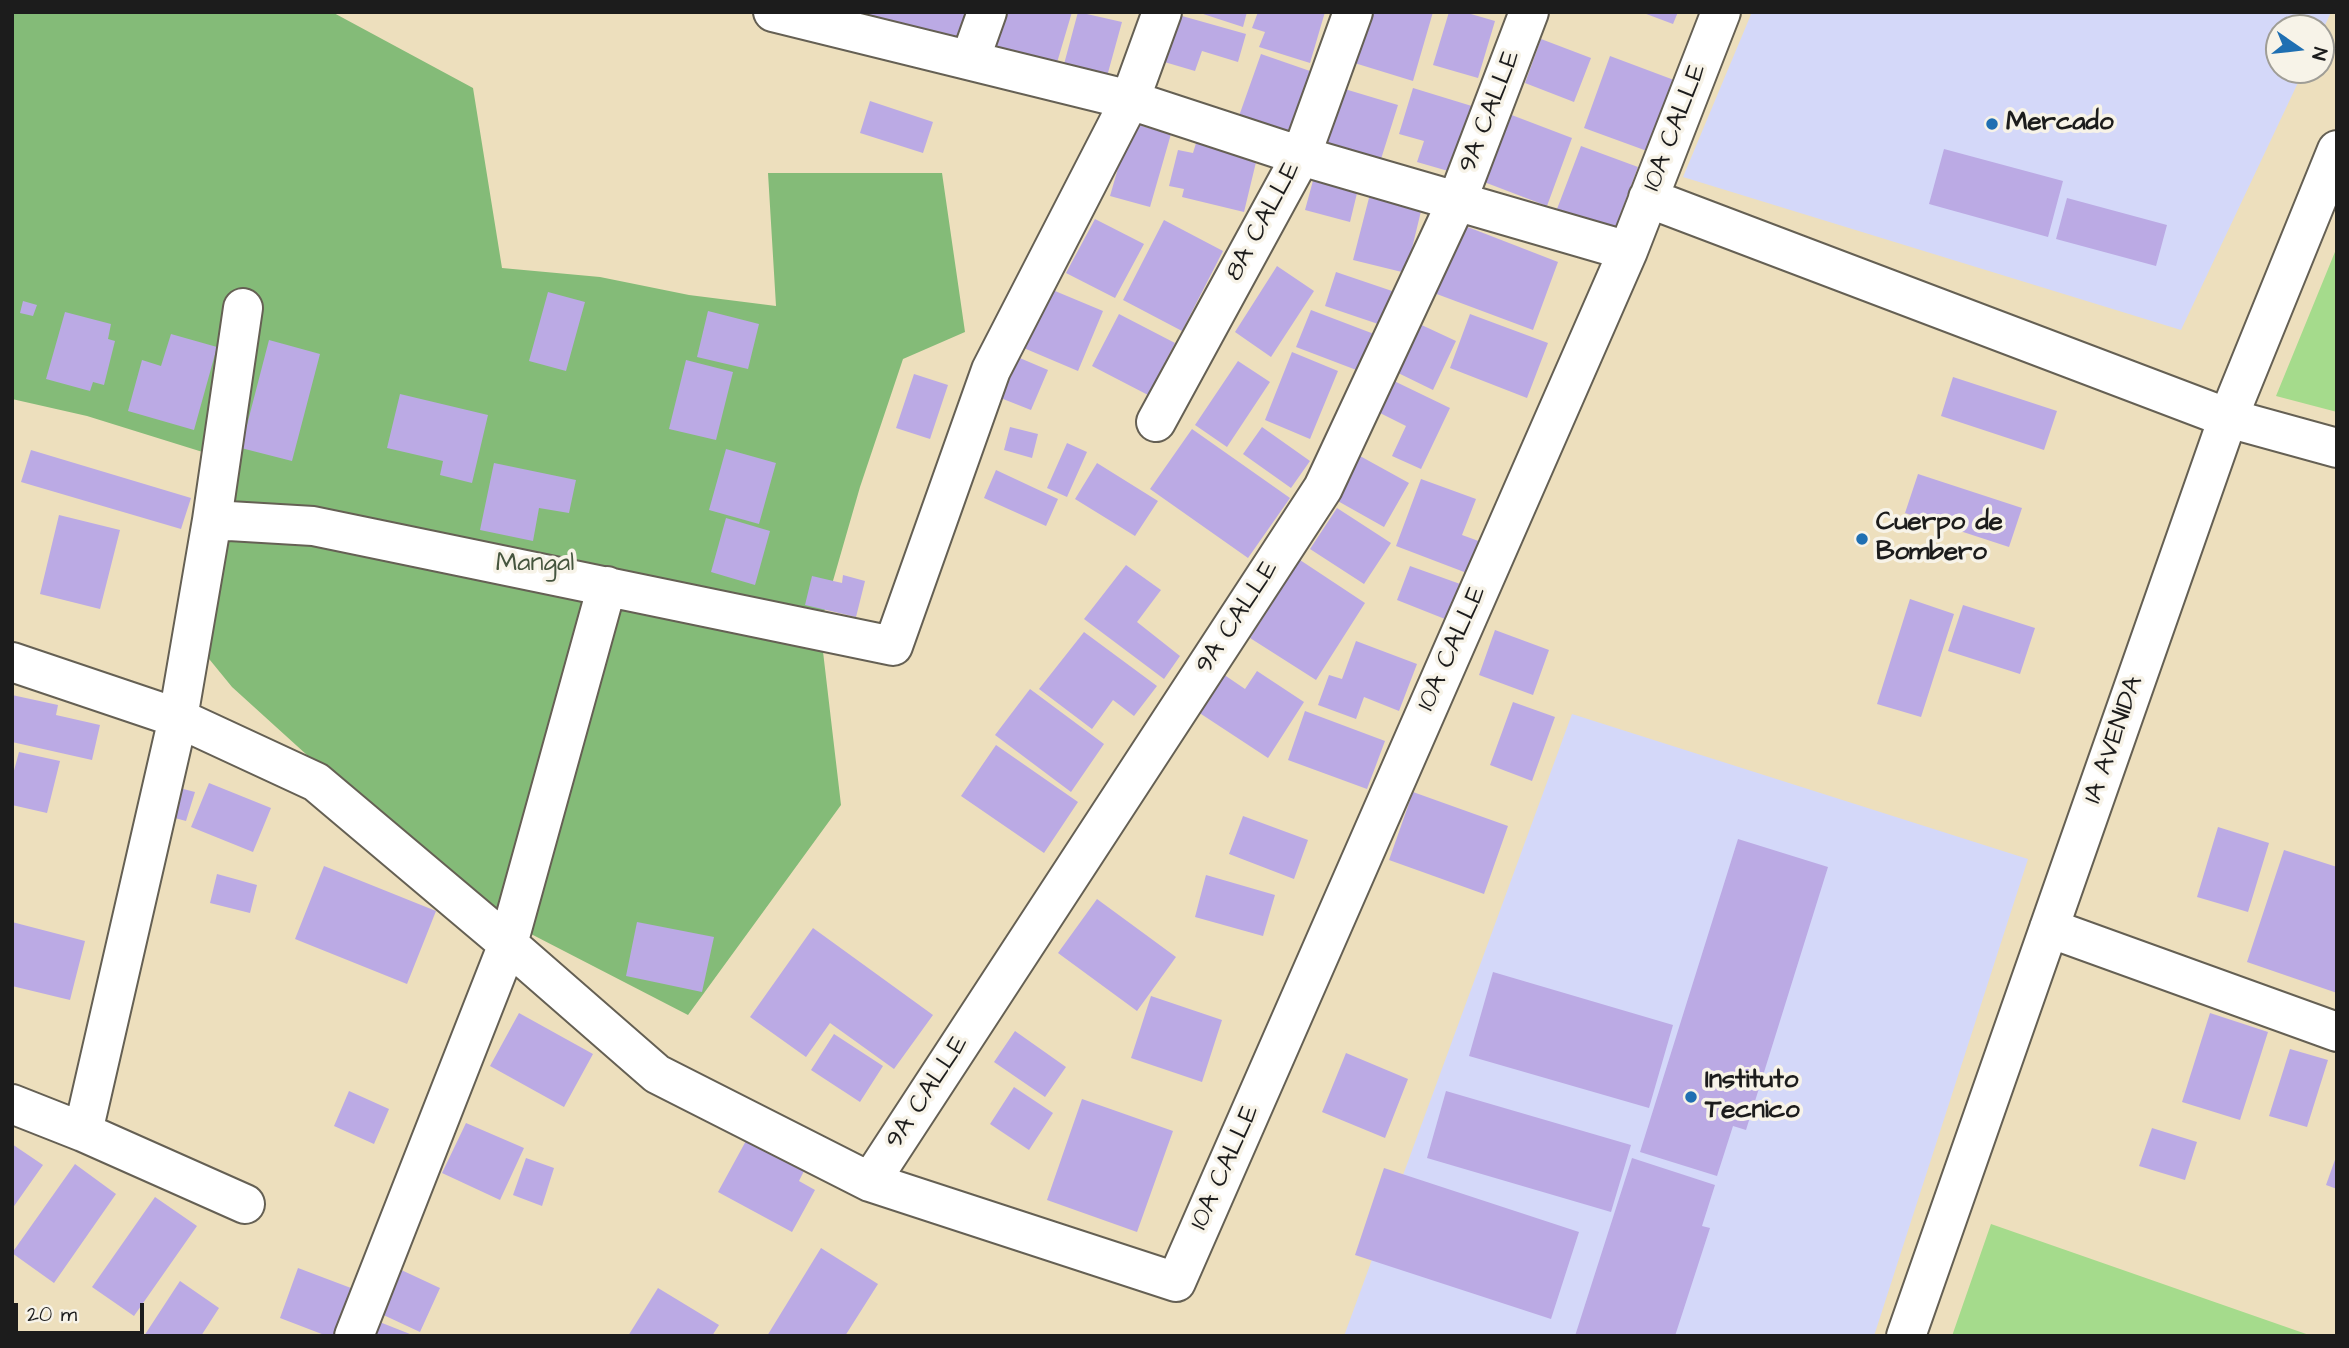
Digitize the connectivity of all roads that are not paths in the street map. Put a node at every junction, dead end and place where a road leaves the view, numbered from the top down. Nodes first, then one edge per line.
1 (774, 12) edge
2 (987, 12) edge
3 (1162, 12) edge
4 (1353, 12) edge
5 (1529, 12) edge
6 (1721, 12) edge
7 (970, 60) junction
8 (1130, 100) junction
9 (2337, 150) edge
10 (1300, 156) junction
11 (1648, 198) junction
12 (1457, 201) junction
13 (1628, 251) junction
14 (243, 308) dead end
15 (2228, 418) junction
16 (1156, 422) dead end
17 (2337, 448) edge
18 (212, 520) junction
19 (607, 586) junction
20 (12, 662) edge
21 (178, 718) junction
22 (2049, 928) junction
23 (508, 944) junction
24 (2337, 1032) edge
25 (12, 1104) edge
26 (83, 1132) junction
27 (870, 1182) junction
28 (245, 1204) dead end
29 (354, 1336) edge
30 (1906, 1336) edge

1 - 7 street
2 - 7 street
3 - 8 street
4 - 10 street, 8A CALLE
5 - 12 street, 9A CALLE
6 - 11 street, 10A CALLE
7 - 8 street
8 - 10 street
8 - 19 street
9 - 15 street, 1A AVENIDA
10 - 12 street
10 - 16 street, 8A CALLE
11 - 13 street, 10A CALLE
11 - 15 street
12 - 13 street
12 - 27 street, 9A CALLE
13 - 27 street, 10A CALLE
14 - 18 street
15 - 17 street
15 - 22 street, 1A AVENIDA
18 - 19 street
18 - 21 street
19 - 23 street
20 - 21 street
21 - 23 street
21 - 26 street
22 - 24 street
22 - 30 street, 1A AVENIDA
23 - 27 street
23 - 29 street
25 - 26 street
26 - 28 street

